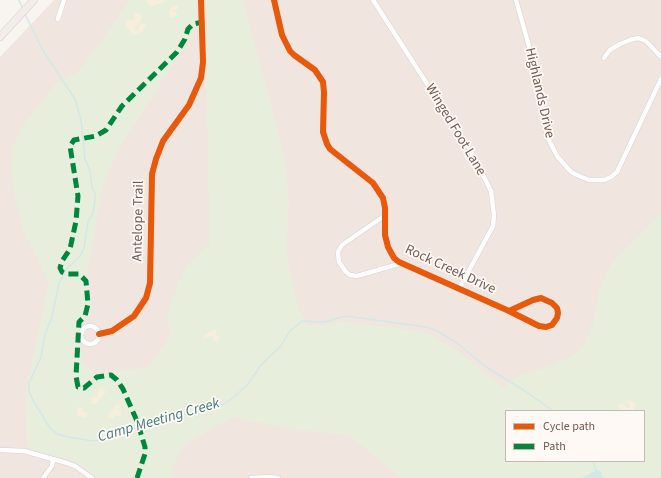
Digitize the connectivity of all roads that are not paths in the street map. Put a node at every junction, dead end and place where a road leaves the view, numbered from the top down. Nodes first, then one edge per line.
1 (64, 0) edge
2 (201, 0) edge
3 (274, 0) edge
4 (373, 0) edge
5 (516, 0) edge
6 (32, 2) edge
7 (58, 19) dead end
8 (1, 36) edge
9 (661, 57) edge
10 (604, 58) dead end
11 (661, 79) edge
12 (384, 216) junction
13 (402, 263) junction
14 (459, 289) junction
15 (510, 311) junction
16 (99, 334) dead end
17 (0, 450) edge
18 (53, 459) junction
19 (43, 478) edge
20 (92, 478) edge
21 (251, 478) edge
22 (278, 478) edge

1 - 7 street
2 - 16 street, Antelope Trail
3 - 12 street, Rock Creek Drive
4 - 14 street, Winged Foot Lane
5 - 11 street, Highlands Drive
6 - 8 main road
9 - 10 street
12 - 13 street, Rock Creek Drive
12 - 13 street
13 - 14 street, Rock Creek Drive
14 - 15 street, Rock Creek Drive
15 - 15 street, Rock Creek Drive
17 - 18 street
18 - 19 street
18 - 20 street
21 - 22 street

